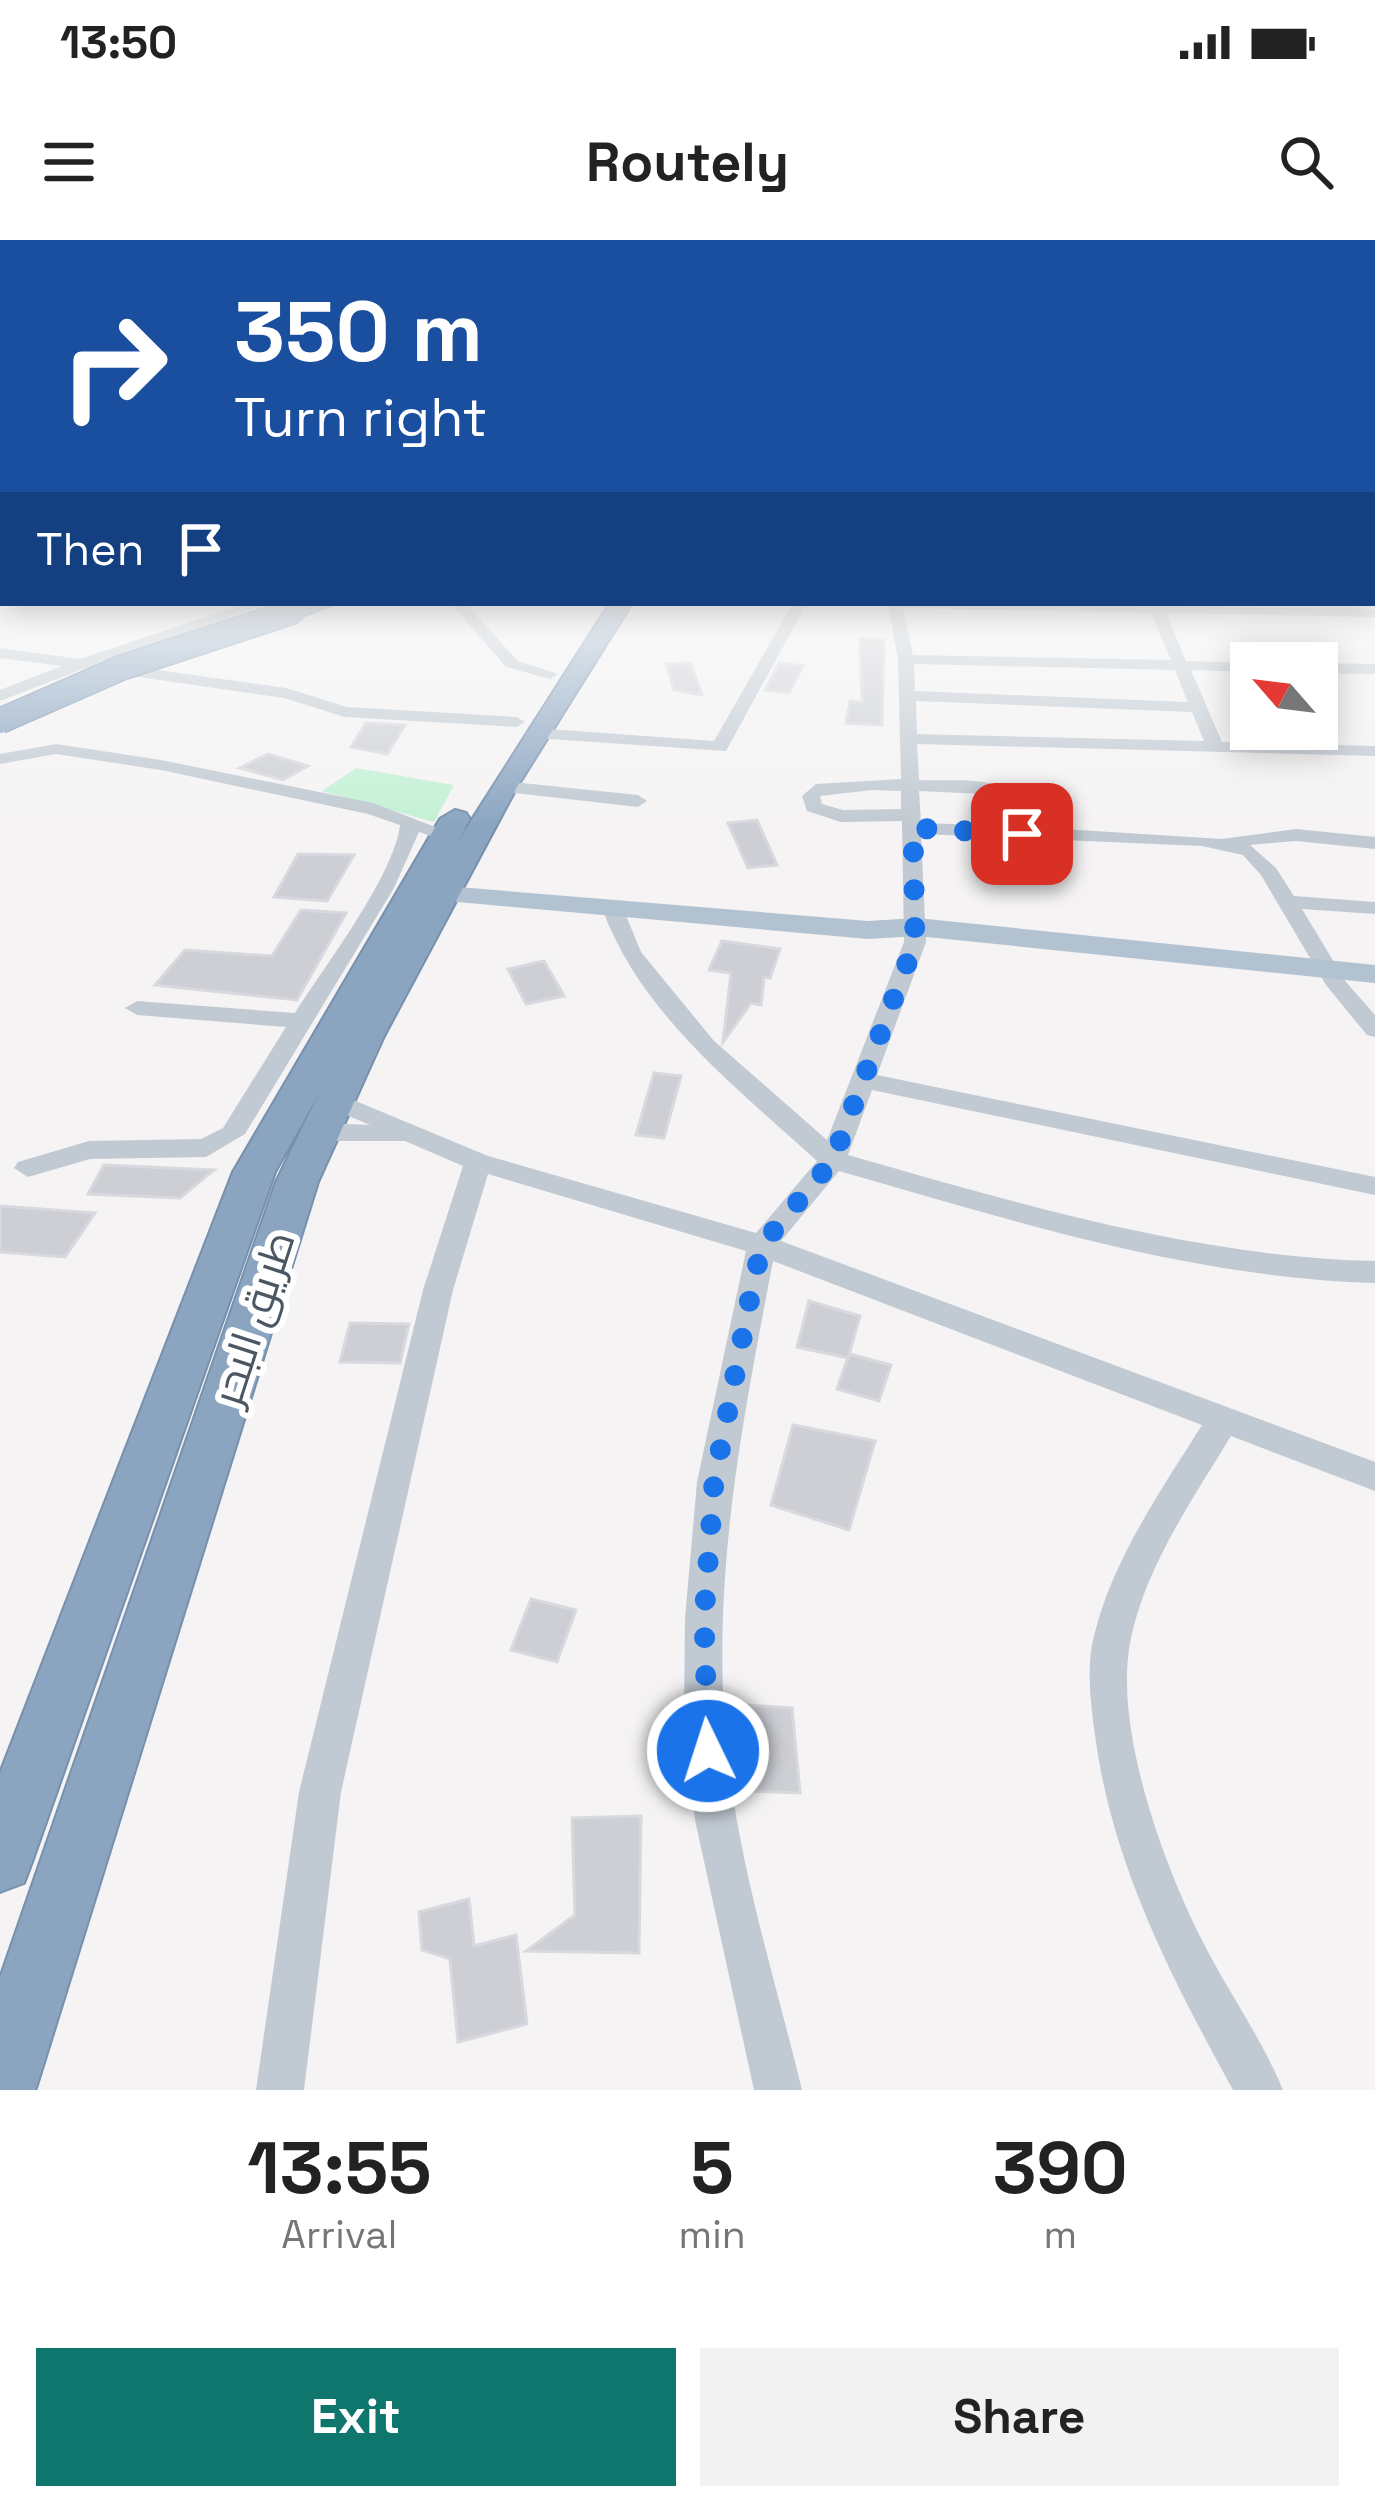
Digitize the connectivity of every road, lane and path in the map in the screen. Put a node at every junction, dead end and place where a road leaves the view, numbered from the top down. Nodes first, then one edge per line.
1 (2, 653) edge
2 (113, 653) edge
3 (133, 653) edge
4 (158, 653) edge
5 (502, 653) edge
6 (564, 653) edge
7 (582, 653) edge
8 (772, 653) edge
9 (905, 653) edge
10 (1175, 653) edge
11 (906, 659) junction
12 (73, 665) junction
13 (1180, 665) junction
14 (1230, 666) edge
15 (1338, 668) edge
16 (1375, 669) edge
17 (550, 674) junction
18 (0, 696) edge
19 (907, 696) junction
20 (1105, 705) junction
21 (0, 707) edge
22 (1198, 707) junction
23 (0, 721) edge
24 (526, 727) junction
25 (907, 745) junction
26 (1118, 745) junction
27 (1215, 746) junction
28 (1375, 751) edge
29 (0, 759) edge
30 (1375, 762) edge
31 (910, 786) junction
32 (502, 787) junction
33 (638, 802) dead end
34 (912, 822) junction
35 (1022, 834) junction
36 (1224, 842) junction
37 (1375, 843) edge
38 (424, 858) junction
39 (1287, 902) junction
40 (1375, 908) edge
41 (614, 911) junction
42 (916, 935) junction
43 (1375, 974) edge
44 (1332, 976) junction
45 (1375, 990) edge
46 (137, 1008) dead end
47 (303, 1021) junction
48 (1375, 1030) edge
49 (863, 1080) junction
50 (326, 1116) junction
51 (833, 1160) junction
52 (478, 1162) junction
53 (28, 1168) dead end
54 (1375, 1186) edge
55 (762, 1245) junction
56 (1375, 1272) edge
57 (1224, 1419) junction
58 (1375, 1477) edge
59 (4, 1835) edge
60 (0, 2085) edge
61 (280, 2090) edge
62 (778, 2090) edge
63 (1259, 2090) edge

1 - 12 street
2 - 12 street
3 - 21 highway
4 - 23 highway, bridge
5 - 17 street
6 - 17 highway, طريق البحر
7 - 24 highway, طريق البحر
8 - 24 street
9 - 11 street
10 - 13 street
11 - 13 street
11 - 19 street
12 - 18 street
12 - 24 street
13 - 14 street
13 - 22 street
15 - 16 street
17 - 24 highway, طريق البحر
19 - 20 street
19 - 25 street
20 - 22 street
20 - 26 street
22 - 27 street
24 - 32 highway, طريق البحر
24 - 38 highway, طريق البحر
25 - 26 street
25 - 30 street
25 - 31 street
26 - 27 street
27 - 28 street
29 - 38 street
31 - 34 street
31 - 34 street
31 - 35 street
32 - 33 street
32 - 38 highway, طريق البحر
34 - 35 street
34 - 42 street
35 - 36 street
36 - 37 street
36 - 39 street
38 - 41 main road
38 - 47 street
38 - 50 highway, طريق البحر
38 - 59 highway, طريق البحر
39 - 40 street
39 - 44 street
41 - 42 main road
41 - 51 street
42 - 44 main road
42 - 49 street
43 - 44 main road
44 - 45 main road
44 - 48 street
46 - 47 street
47 - 53 street
49 - 51 street
49 - 54 street
50 - 52 street
50 - 60 highway, طريق البحر
51 - 55 street
51 - 56 street
52 - 55 street
52 - 61 street
55 - 57 street
55 - 62 street
57 - 58 street
57 - 63 street

